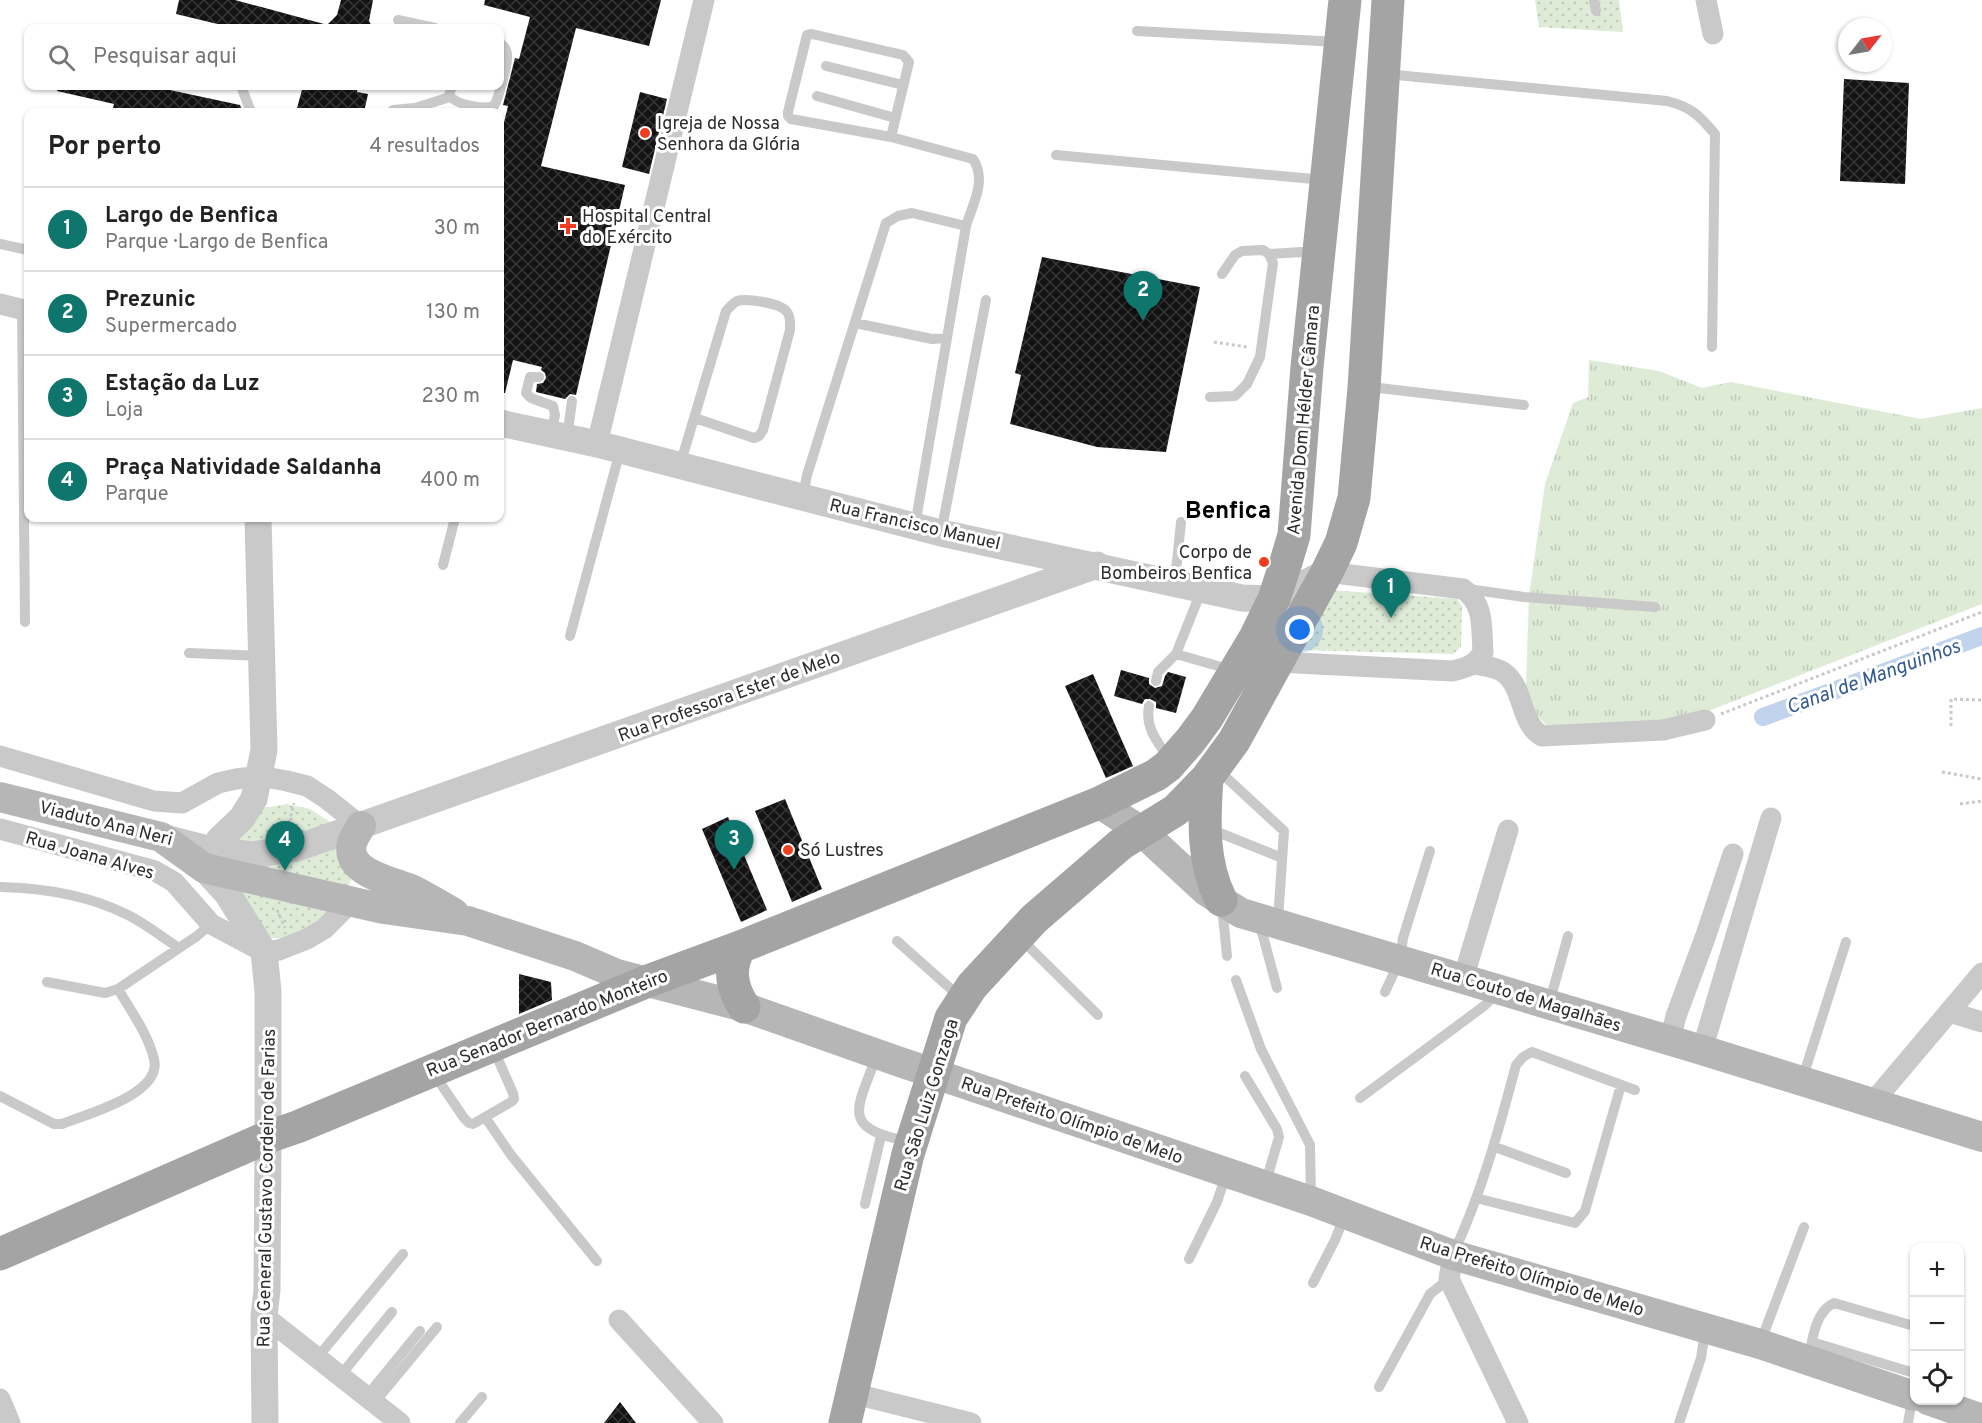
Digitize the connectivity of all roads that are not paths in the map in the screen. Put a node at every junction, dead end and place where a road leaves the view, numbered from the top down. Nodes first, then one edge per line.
1 (704, 0) edge
2 (1345, 0) edge
3 (1388, 0) edge
4 (1706, 0) edge
5 (398, 20) dead end
6 (416, 24) edge
7 (1137, 31) dead end
8 (1713, 34) dead end
9 (1341, 42) junction
10 (504, 46) edge
11 (826, 66) dead end
12 (504, 72) edge
13 (1382, 74) junction
14 (903, 85) junction
15 (243, 90) edge
16 (500, 90) edge
17 (451, 91) edge
18 (817, 96) dead end
19 (249, 108) edge
20 (415, 108) edge
21 (482, 108) edge
22 (489, 108) edge
23 (895, 118) junction
24 (891, 137) junction
25 (1056, 155) dead end
26 (1328, 181) junction
27 (966, 226) junction
28 (0, 244) edge
29 (24, 249) edge
30 (1269, 254) junction
31 (1319, 254) junction
32 (1222, 274) dead end
33 (986, 300) dead end
34 (0, 304) edge
35 (24, 310) edge
36 (855, 323) junction
37 (947, 338) junction
38 (1712, 348) dead end
39 (539, 377) dead end
40 (1364, 388) junction
41 (1210, 398) dead end
42 (572, 401) dead end
43 (1524, 405) dead end
44 (695, 418) junction
45 (504, 424) edge
46 (559, 436) junction
47 (609, 447) junction
48 (680, 466) junction
49 (803, 497) junction
50 (25, 522) edge
51 (258, 522) edge
52 (454, 522) edge
53 (1181, 522) dead end
54 (915, 526) junction
55 (941, 533) junction
56 (443, 565) dead end
57 (1097, 565) junction
58 (1327, 572) junction
59 (1173, 582) junction
60 (1202, 589) junction
61 (1463, 589) junction
62 (1274, 599) junction
63 (1655, 607) dead end
64 (25, 622) dead end
65 (570, 636) dead end
66 (189, 653) dead end
67 (1176, 654) junction
68 (261, 656) junction
69 (1278, 662) junction
70 (1475, 664) junction
71 (1235, 671) junction
72 (1156, 681) dead end
73 (1149, 706) dead end
74 (1705, 720) road end
75 (0, 756) edge
76 (1172, 762) junction
77 (1211, 773) junction
78 (260, 776) junction
79 (0, 797) edge
80 (1099, 803) junction
81 (1771, 818) dead end
82 (362, 826) junction
83 (1204, 827) junction
84 (0, 829) edge
85 (1508, 830) dead end
86 (1141, 831) junction
87 (161, 837) joint
88 (1430, 851) dead end
89 (1733, 854) dead end
90 (1282, 858) junction
91 (211, 867) junction
92 (0, 887) edge
93 (1221, 900) junction
94 (352, 901) junction
95 (206, 918) junction
96 (468, 921) junction
97 (1268, 921) junction
98 (1019, 936) junction
99 (1568, 936) dead end
100 (897, 941) dead end
101 (1846, 942) dead end
102 (740, 947) junction
103 (179, 948) junction
104 (264, 952) junction
105 (1227, 956) dead end
106 (1400, 960) junction
107 (1982, 973) edge
108 (1464, 979) junction
109 (1236, 980) dead end
110 (47, 981) dead end
111 (648, 981) junction
112 (1277, 988) dead end
113 (118, 989) junction
114 (1501, 990) junction
115 (1385, 992) dead end
116 (963, 999) junction
117 (1548, 1004) junction
118 (744, 1007) junction
119 (1949, 1012) junction
120 (1098, 1015) dead end
121 (1982, 1022) edge
122 (1670, 1040) junction
123 (492, 1046) junction
124 (1702, 1050) junction
125 (878, 1054) junction
126 (431, 1071) junction
127 (933, 1072) junction
128 (1245, 1076) dead end
129 (1802, 1080) junction
130 (1621, 1084) junction
131 (1635, 1090) dead end
132 (0, 1096) edge
133 (1359, 1098) dead end
134 (1873, 1102) junction
135 (485, 1117) junction
136 (268, 1137) junction
137 (1982, 1137) edge
138 (897, 1139) junction
139 (1495, 1147) junction
140 (1227, 1172) junction
141 (1566, 1173) dead end
142 (1265, 1185) junction
143 (1476, 1198) junction
144 (1311, 1200) junction
145 (865, 1204) dead end
146 (1345, 1214) junction
147 (1804, 1227) dead end
148 (0, 1254) edge
149 (403, 1254) dead end
150 (1189, 1259) dead end
151 (597, 1261) dead end
152 (1451, 1267) junction
153 (1313, 1283) dead end
154 (392, 1312) dead end
155 (264, 1316) junction
156 (619, 1320) dead end
157 (1910, 1325) edge
158 (436, 1327) dead end
159 (1705, 1328) junction
160 (420, 1331) dead end
161 (1761, 1344) junction
162 (1810, 1351) junction
163 (317, 1358) junction
164 (340, 1376) junction
165 (1379, 1387) dead end
166 (1910, 1392) edge
167 (482, 1396) dead end
168 (0, 1399) edge
169 (370, 1400) junction
170 (1944, 1405) edge
171 (848, 1408) edge
172 (1982, 1419) edge
173 (10, 1423) edge
174 (265, 1423) edge
175 (400, 1423) edge
176 (460, 1423) edge
177 (713, 1423) edge
178 (971, 1423) edge
179 (1518, 1423) edge
180 (1679, 1423) edge

1 - 47 street
2 - 9 main road, Avenida Dom Hélder Câmara
3 - 13 main road
4 - 8 street
5 - 6 lane
7 - 9 lane
9 - 26 main road, Avenida Dom Hélder Câmara
10 - 12 lane
11 - 14 lane
13 - 38 lane
13 - 40 main road
14 - 23 lane
14 - 24 lane
15 - 19 lane
16 - 22 lane
17 - 20 lane
17 - 21 lane
18 - 23 lane
23 - 24 lane
24 - 27 lane
25 - 26 lane
26 - 31 main road, Avenida Dom Hélder Câmara
27 - 36 lane
27 - 37 lane
28 - 29 lane
30 - 31 lane
30 - 32 lane
30 - 41 lane
31 - 62 main road, Avenida Dom Hélder Câmara
33 - 55 lane
34 - 35 street
36 - 37 lane
36 - 49 lane
37 - 54 lane
39 - 46 lane
40 - 43 lane
40 - 58 main road
42 - 46 lane
44 - 44 lane
44 - 48 lane
45 - 46 street, Rua Francisco Manuel
46 - 47 street, Rua Francisco Manuel
47 - 48 street, Rua Francisco Manuel
47 - 65 lane
48 - 49 street, Rua Francisco Manuel
49 - 54 street, Rua Francisco Manuel
50 - 64 lane
51 - 68 street
52 - 56 lane
53 - 59 lane
54 - 55 street, Rua Francisco Manuel
55 - 57 street, Rua Francisco Manuel
57 - 59 street, Rua Francisco Manuel
57 - 82 street, Rua Professora Ester de Melo
58 - 61 street
58 - 62 street, Rua Francisco Manuel
58 - 69 main road, Rua São Luiz Gonzaga
59 - 60 street, Rua Francisco Manuel
60 - 62 street, Rua Francisco Manuel
60 - 67 lane
61 - 63 lane
61 - 70 street
62 - 71 main road, Avenida Dom Hélder Câmara
66 - 68 lane
67 - 71 lane
67 - 72 lane
68 - 78 street
69 - 70 street
69 - 77 main road, Rua São Luiz Gonzaga
70 - 74 street
71 - 76 main road, Avenida Dom Hélder Câmara
73 - 76 lane
75 - 78 street
76 - 80 main road, Avenida Dom Hélder Câmara
77 - 83 main road
77 - 86 main road, Rua São Luiz Gonzaga
77 - 90 lane
78 - 82 street
78 - 91 street
79 - 87 main road, Viaduto Ana Neri
80 - 86 main road, Rua Couto de Magalhães
80 - 102 main road, Rua Senador Bernardo Monteiro
81 - 124 street
82 - 91 street, Rua Professora Ester de Melo
82 - 96 main road
83 - 90 lane
83 - 93 main road
84 - 95 street, Rua Joana Alves
85 - 108 street
86 - 93 main road, Rua Couto de Magalhães
86 - 98 main road, Rua São Luiz Gonzaga
87 - 91 main road, Rua Prefeito Olímpio de Melo
88 - 106 lane
89 - 122 street
90 - 97 lane
91 - 94 main road, Rua Prefeito Olímpio de Melo
91 - 95 street
91 - 104 street
92 - 103 lane
93 - 97 main road, Rua Couto de Magalhães
93 - 105 lane
94 - 96 main road, Rua Prefeito Olímpio de Melo
94 - 104 street
95 - 103 lane
95 - 104 street, Rua Joana Alves
96 - 111 main road, Rua Prefeito Olímpio de Melo
97 - 106 main road, Rua Couto de Magalhães
97 - 112 lane
98 - 116 main road, Rua São Luiz Gonzaga
98 - 120 lane
99 - 117 lane
100 - 116 lane
101 - 129 lane
102 - 111 main road, Rua Senador Bernardo Monteiro
102 - 118 main road
103 - 113 lane
104 - 136 street, Rua General Gustavo Cordeiro de Farias
106 - 108 main road, Rua Couto de Magalhães
106 - 115 lane
107 - 119 street
108 - 114 main road, Rua Couto de Magalhães
109 - 144 lane
110 - 113 lane
111 - 118 main road, Rua Prefeito Olímpio de Melo
111 - 123 main road, Rua Senador Bernardo Monteiro
113 - 132 lane
114 - 117 main road, Rua Couto de Magalhães
114 - 133 lane
116 - 127 main road, Rua São Luiz Gonzaga
117 - 122 main road, Rua Couto de Magalhães
118 - 125 main road, Rua Prefeito Olímpio de Melo
119 - 121 street
119 - 134 street
122 - 124 main road, Rua Couto de Magalhães
123 - 126 main road, Rua Senador Bernardo Monteiro
123 - 135 lane
124 - 129 main road, Rua Couto de Magalhães
125 - 127 main road, Rua Prefeito Olímpio de Melo
125 - 138 lane
126 - 135 lane
126 - 136 main road, Rua Senador Bernardo Monteiro
127 - 138 main road, Rua São Luiz Gonzaga
127 - 140 main road, Rua Prefeito Olímpio de Melo
128 - 142 lane
129 - 134 main road, Rua Couto de Magalhães
130 - 131 lane
130 - 139 lane
130 - 143 lane
134 - 137 main road, Rua Couto de Magalhães
135 - 151 lane
136 - 148 main road, Rua Senador Bernardo Monteiro
136 - 155 street, Rua General Gustavo Cordeiro de Farias
138 - 145 lane
138 - 171 main road, Rua São Luiz Gonzaga
139 - 141 lane
139 - 143 lane
140 - 142 main road, Rua Prefeito Olímpio de Melo
140 - 150 lane
142 - 144 main road, Rua Prefeito Olímpio de Melo
143 - 152 lane
144 - 146 main road, Rua Prefeito Olímpio de Melo
146 - 152 main road, Rua Prefeito Olímpio de Melo
146 - 153 lane
147 - 161 lane
149 - 163 lane
152 - 159 main road, Rua Prefeito Olímpio de Melo
152 - 165 lane
152 - 179 street
154 - 164 lane
155 - 163 street
155 - 174 street, Rua General Gustavo Cordeiro de Farias
156 - 177 street
157 - 162 lane
158 - 169 lane
159 - 161 main road, Rua Prefeito Olímpio de Melo
159 - 180 lane
160 - 169 lane
161 - 162 main road, Rua Prefeito Olímpio de Melo
162 - 166 main road, Rua Prefeito Olímpio de Melo
163 - 164 street
164 - 169 street
167 - 176 lane
168 - 173 street
169 - 175 street
170 - 172 main road, Rua Prefeito Olímpio de Melo
171 - 178 street

